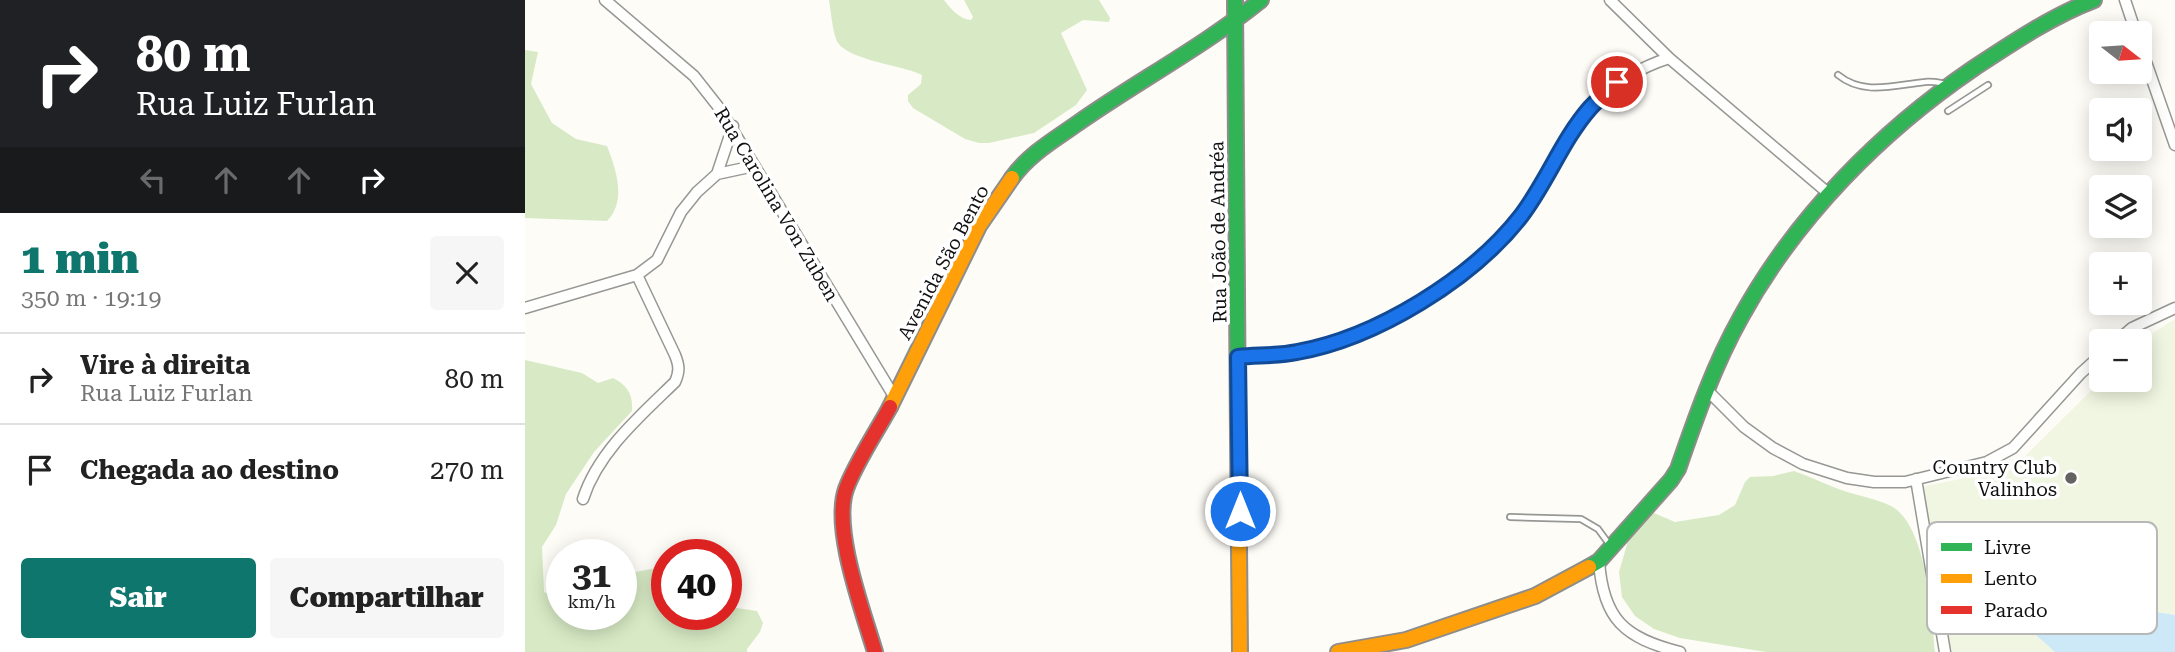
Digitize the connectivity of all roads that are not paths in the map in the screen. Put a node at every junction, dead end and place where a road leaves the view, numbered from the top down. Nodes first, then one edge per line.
1 (605, 0) edge
2 (1235, 0) edge
3 (1261, 0) edge
4 (1610, 0) edge
5 (2125, 0) edge
6 (2088, 1) edge
7 (1235, 21) junction
8 (2132, 21) edge
9 (1669, 58) junction
10 (1838, 75) dead end
11 (2153, 82) edge
12 (1952, 84) junction
13 (1988, 85) dead end
14 (1948, 111) dead end
15 (733, 126) junction
16 (2175, 145) edge
17 (754, 166) junction
18 (717, 174) junction
19 (1828, 193) junction
20 (637, 275) junction
21 (525, 308) edge
22 (2175, 309) edge
23 (2130, 329) edge
24 (1238, 357) junction
25 (2089, 366) edge
26 (1706, 389) junction
27 (895, 398) junction
28 (1916, 479) junction
29 (583, 499) dead end
30 (1510, 517) dead end
31 (1927, 545) edge
32 (1611, 548) junction
33 (1599, 561) junction
34 (1942, 634) edge
35 (875, 652) edge
36 (1240, 652) edge
37 (1338, 652) edge
38 (1680, 652) edge
39 (1945, 652) edge

1 - 15 street, Rua Carolina Von Zuben
2 - 7 street, Rua João de Andréa
3 - 7 street, Avenida São Bento
4 - 9 street
5 - 8 street
6 - 12 street
7 - 24 street, Rua João de Andréa
7 - 27 street, Avenida São Bento
9 - 19 street
9 - 24 street
10 - 12 lane
11 - 16 street
12 - 19 street
13 - 14 lane
15 - 17 street, Rua Carolina Von Zuben
15 - 18 street
17 - 18 street
17 - 27 street, Rua Carolina Von Zuben
18 - 20 street
19 - 26 street
20 - 21 street
20 - 29 street
22 - 23 street
24 - 36 street, Rua João de Andréa
25 - 28 street
26 - 28 street
26 - 32 street
27 - 35 street, Avenida São Bento
28 - 31 street
30 - 32 lane
32 - 33 street
33 - 37 street
33 - 38 street
34 - 39 street

